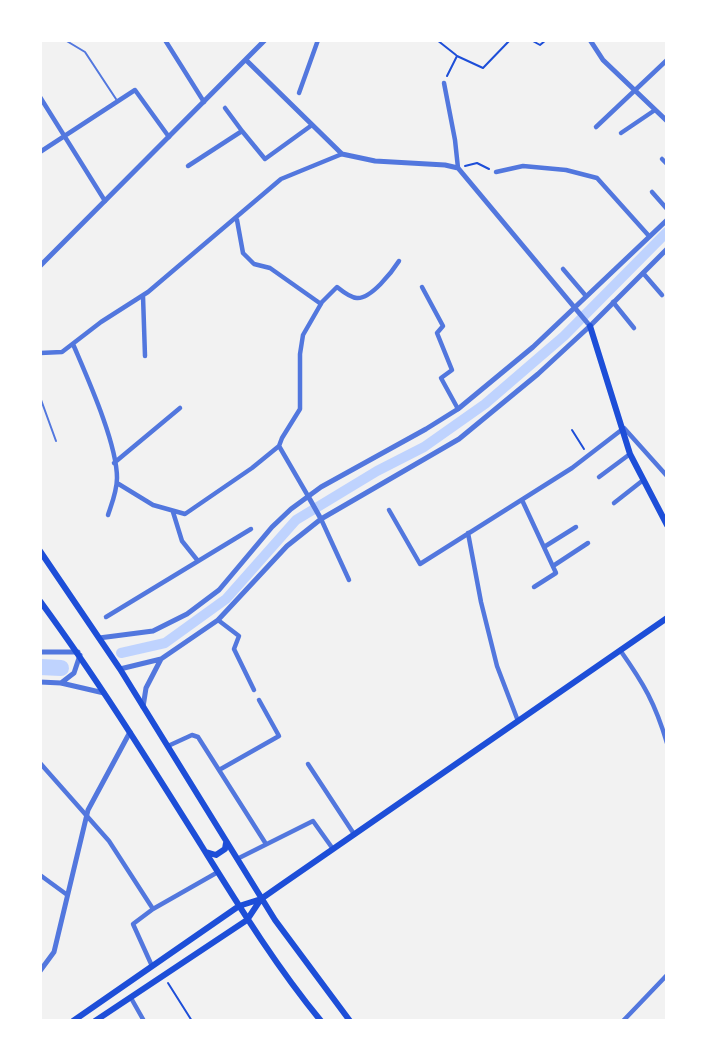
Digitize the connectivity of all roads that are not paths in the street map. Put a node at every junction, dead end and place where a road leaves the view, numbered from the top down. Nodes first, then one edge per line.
1 (65, 40) edge
2 (165, 40) edge
3 (265, 40) edge
4 (318, 40) edge
5 (590, 40) edge
6 (246, 60) junction
7 (667, 60) edge
8 (444, 83) road end
9 (635, 92) junction
10 (299, 93) dead end
11 (40, 97) edge
12 (118, 101) junction
13 (204, 102) junction
14 (225, 108) dead end
15 (655, 110) junction
16 (667, 121) edge
17 (312, 125) junction
18 (596, 127) dead end
19 (242, 131) junction
20 (621, 134) dead end
21 (66, 135) junction
22 (169, 137) junction
23 (40, 152) edge
24 (342, 153) junction
25 (662, 159) dead end
26 (667, 164) edge
27 (188, 166) dead end
28 (458, 168) junction
29 (496, 172) road end
30 (652, 192) dead end
31 (105, 202) junction
32 (667, 209) edge
33 (237, 219) junction
34 (667, 220) edge
35 (649, 236) junction
36 (667, 249) edge
37 (399, 261) dead end
38 (40, 266) edge
39 (563, 269) dead end
40 (643, 273) junction
41 (422, 286) dead end
42 (143, 295) junction
43 (662, 295) dead end
44 (586, 296) junction
45 (613, 302) junction
46 (321, 304) junction
47 (575, 308) junction
48 (590, 326) junction
49 (634, 328) dead end
50 (72, 344) junction
51 (40, 353) edge
52 (145, 356) dead end
53 (40, 397) edge
54 (180, 408) dead end
55 (458, 409) junction
56 (624, 428) junction
57 (56, 441) dead end
58 (279, 446) junction
59 (630, 454) junction
60 (114, 463) junction
61 (667, 476) edge
62 (599, 477) dead end
63 (642, 481) junction
64 (117, 483) junction
65 (308, 496) junction
66 (522, 500) junction
67 (614, 503) dead end
68 (389, 510) dead end
69 (172, 511) junction
70 (108, 515) dead end
71 (321, 519) junction
72 (667, 525) edge
73 (576, 527) dead end
74 (251, 529) dead end
75 (468, 532) junction
76 (588, 543) dead end
77 (544, 547) junction
78 (40, 551) edge
79 (198, 561) junction
80 (553, 566) junction
81 (348, 580) dead end
82 (534, 587) dead end
83 (40, 601) edge
84 (107, 617) dead end
85 (667, 618) edge
86 (218, 620) junction
87 (99, 638) junction
88 (620, 650) junction
89 (40, 652) edge
90 (79, 654) junction
91 (161, 659) junction
92 (120, 669) junction
93 (40, 682) edge
94 (61, 683) junction
95 (254, 690) dead end
96 (107, 694) junction
97 (259, 700) dead end
98 (143, 707) junction
99 (518, 721) junction
100 (665, 731) edge
101 (130, 732) junction
102 (667, 744) edge
103 (167, 746) junction
104 (40, 763) edge
105 (308, 764) dead end
106 (219, 770) junction
107 (86, 818) junction
108 (354, 834) junction
109 (226, 841) junction
110 (266, 845) junction
111 (332, 849) junction
112 (205, 851) junction
113 (236, 859) junction
114 (218, 873) junction
115 (40, 875) edge
116 (66, 894) junction
117 (261, 899) junction
118 (239, 906) junction
119 (153, 909) junction
120 (247, 920) junction
121 (152, 966) junction
122 (40, 971) edge
123 (667, 975) edge
124 (131, 998) junction
125 (99, 1019) edge
126 (73, 1021) edge
127 (144, 1021) edge
128 (321, 1021) edge
129 (350, 1021) edge
130 (623, 1021) edge

1 - 12 lane
2 - 13 street
3 - 6 street
4 - 10 street
5 - 9 street
6 - 13 street
6 - 17 street
7 - 9 street
8 - 28 street
9 - 15 street
9 - 18 street
11 - 21 street
12 - 21 street
12 - 22 street
13 - 22 street
14 - 19 street
15 - 16 street
15 - 20 street
17 - 19 street
17 - 24 street
19 - 27 street
21 - 23 street
21 - 31 street
22 - 31 street
24 - 28 street
24 - 33 street
25 - 26 street
28 - 47 street
29 - 35 street
30 - 32 street
31 - 38 street
33 - 42 street
33 - 46 street
34 - 35 street
35 - 44 street
36 - 40 street
37 - 46 street
39 - 44 street
40 - 43 street
40 - 45 street
41 - 55 street
42 - 50 street
42 - 52 street
44 - 47 street
45 - 48 street
45 - 49 street
46 - 58 street
47 - 48 street
47 - 55 street
48 - 56 main road
48 - 71 street
50 - 51 street
50 - 60 street
53 - 57 lane
54 - 60 street
55 - 65 street
56 - 59 main road
56 - 61 street
56 - 66 street
58 - 65 street
58 - 69 street
59 - 62 street
59 - 63 main road
60 - 64 street
63 - 67 street
63 - 72 main road
64 - 69 street
64 - 70 street
65 - 71 street
65 - 87 street
66 - 75 street
66 - 77 street
68 - 75 street
69 - 79 street
71 - 81 street
71 - 86 street
73 - 77 street
74 - 79 street
75 - 99 street
76 - 80 street
77 - 80 street
78 - 87 main road
79 - 84 street
80 - 82 street
83 - 90 main road
85 - 88 main road
86 - 91 street
86 - 95 street
87 - 92 main road
88 - 99 main road
88 - 100 street
89 - 90 street
90 - 94 street
90 - 96 main road
91 - 92 street
91 - 98 street
92 - 98 main road
93 - 94 street
94 - 96 street
96 - 101 main road
97 - 106 street
98 - 103 main road
99 - 108 main road
100 - 102 street
101 - 107 street
101 - 112 main road
103 - 106 street
103 - 109 main road
104 - 107 street
105 - 108 street
106 - 110 street
107 - 116 street
107 - 119 street
108 - 111 main road
109 - 112 main road
109 - 113 main road
110 - 111 street
110 - 113 street
111 - 117 main road
112 - 114 main road
113 - 117 main road
114 - 118 main road
114 - 119 street
115 - 116 street
116 - 122 street
117 - 118 main road
117 - 120 main road
117 - 129 main road
118 - 120 main road
118 - 121 main road
119 - 121 street
120 - 124 main road
120 - 128 main road
121 - 126 main road
123 - 130 street
124 - 125 main road
124 - 127 street

